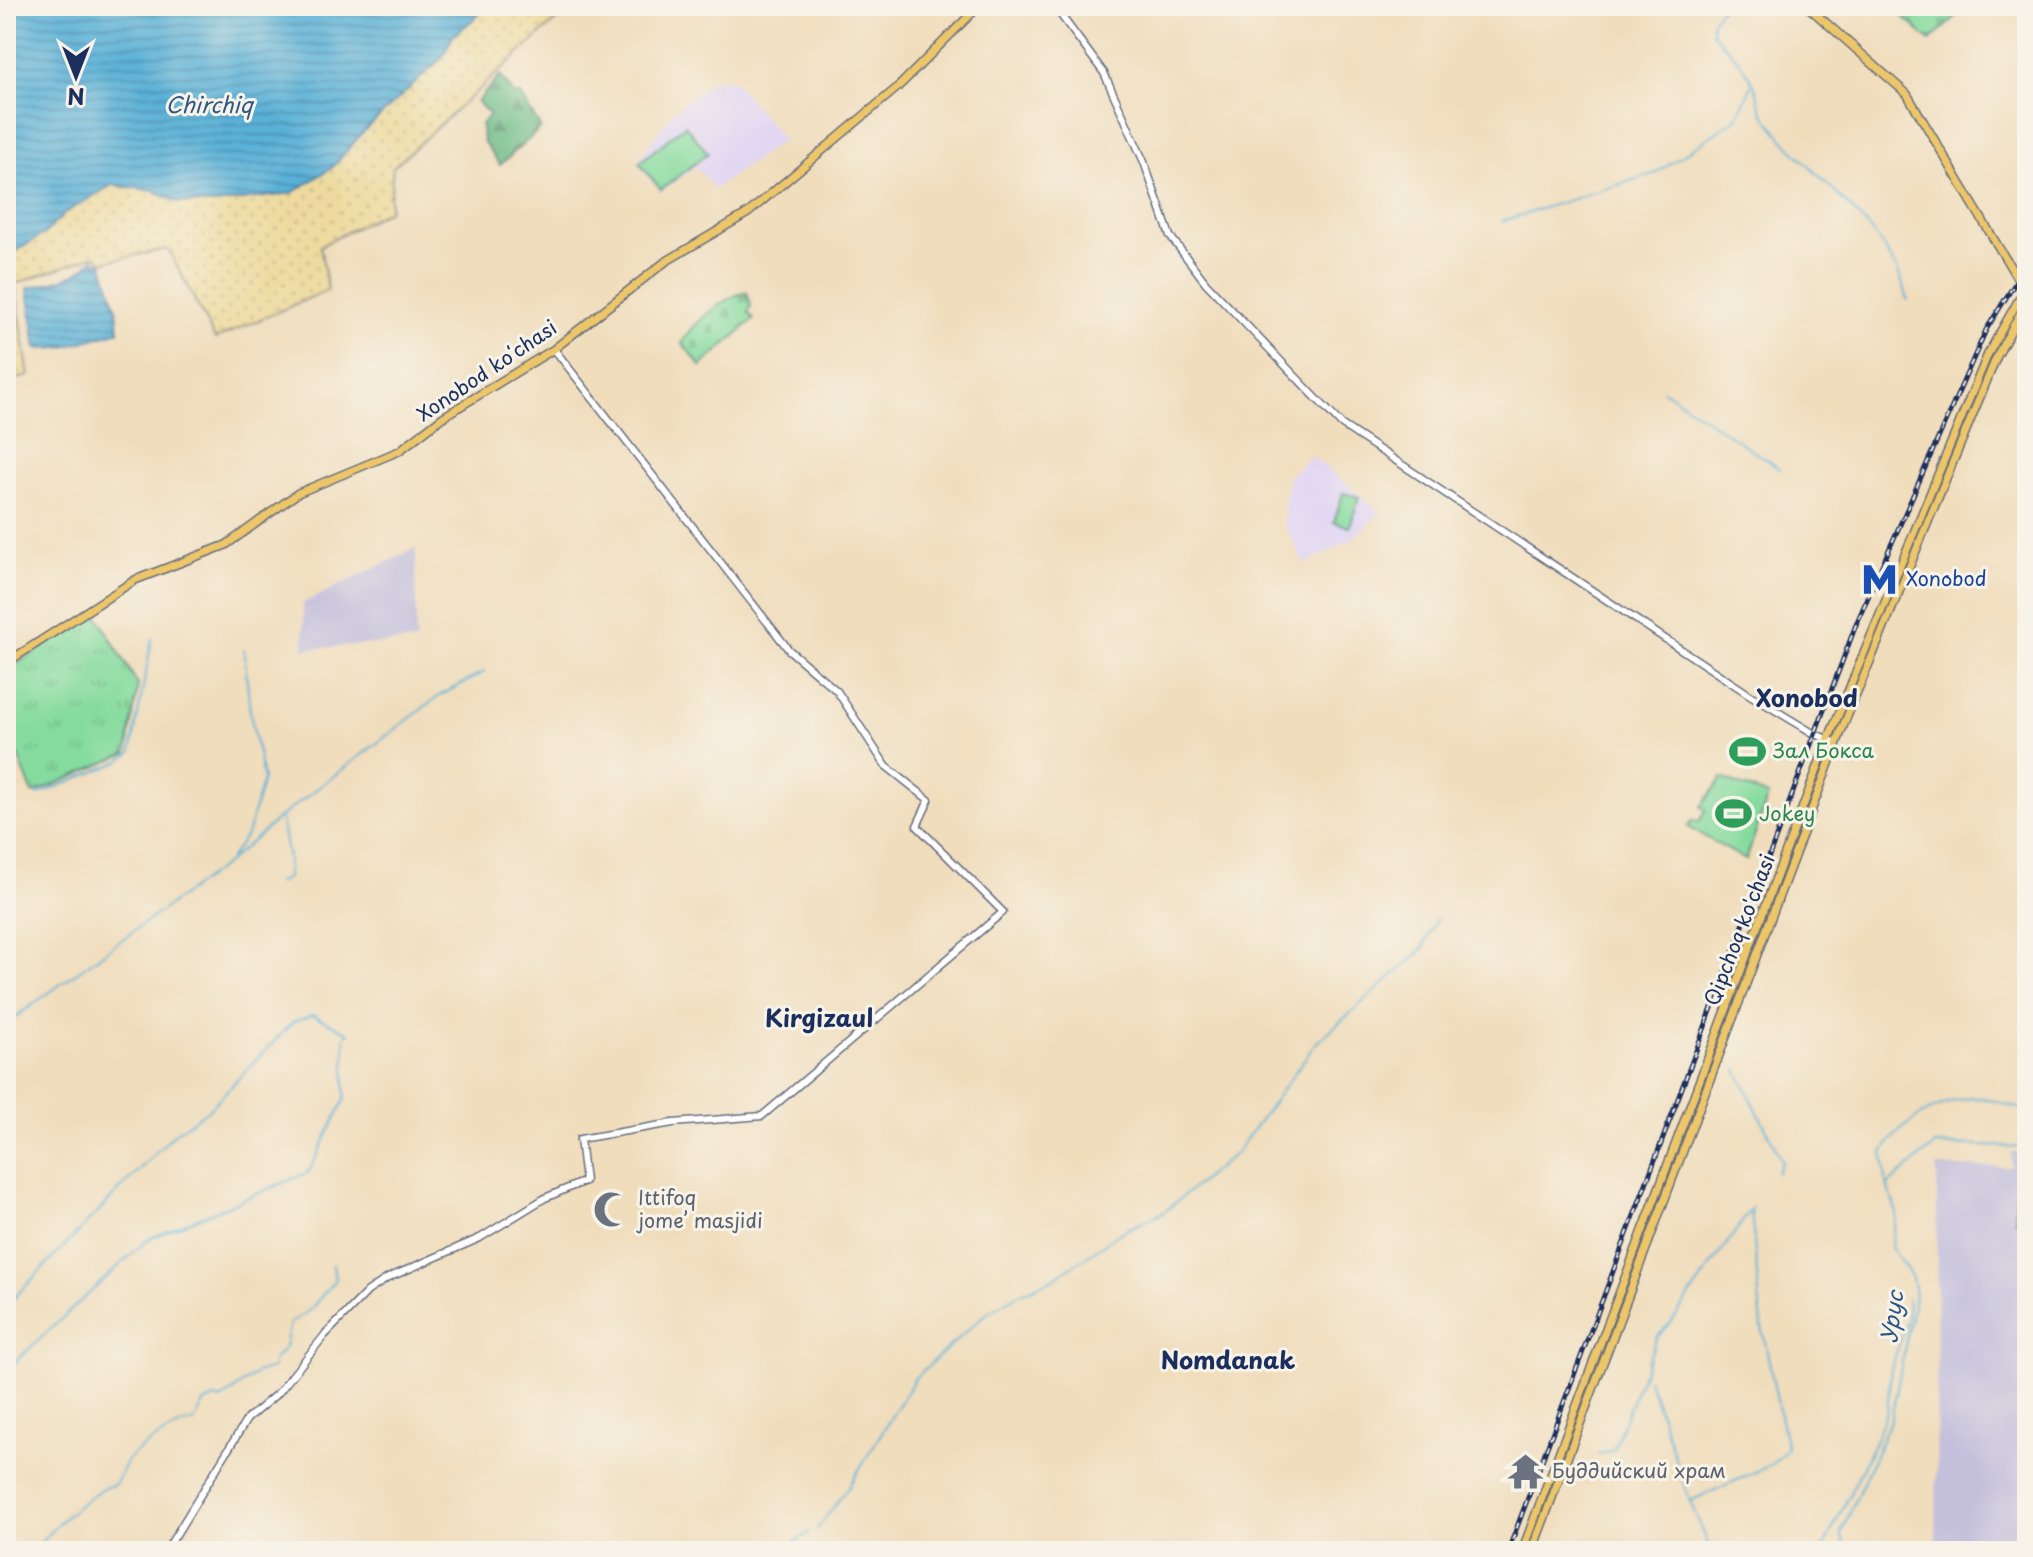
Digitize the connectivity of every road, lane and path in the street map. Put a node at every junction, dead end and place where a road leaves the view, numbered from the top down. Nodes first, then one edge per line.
1 (979, 6) edge
2 (1054, 6) edge
3 (1807, 6) edge
4 (2026, 287) edge
5 (2027, 301) edge
6 (2016, 310) junction
7 (554, 349) junction
8 (6, 663) edge
9 (1833, 742) junction
10 (1556, 1476) junction
11 (166, 1551) edge
12 (1522, 1551) edge
13 (1532, 1551) edge

1 - 7 main road, Xonobod koʻchasi
2 - 9 street
3 - 4 main road
4 - 6 main road, Qipchoq ko'chasi
5 - 6 main road, Qipchoq ko'chasi
6 - 9 main road, Qipchoq ko'chasi
7 - 8 main road, Xonobod koʻchasi
7 - 11 street
9 - 10 main road, Qipchoq ko'chasi
10 - 12 main road, Qipchoq ko'chasi
10 - 13 main road, Qipchoq ko'chasi

